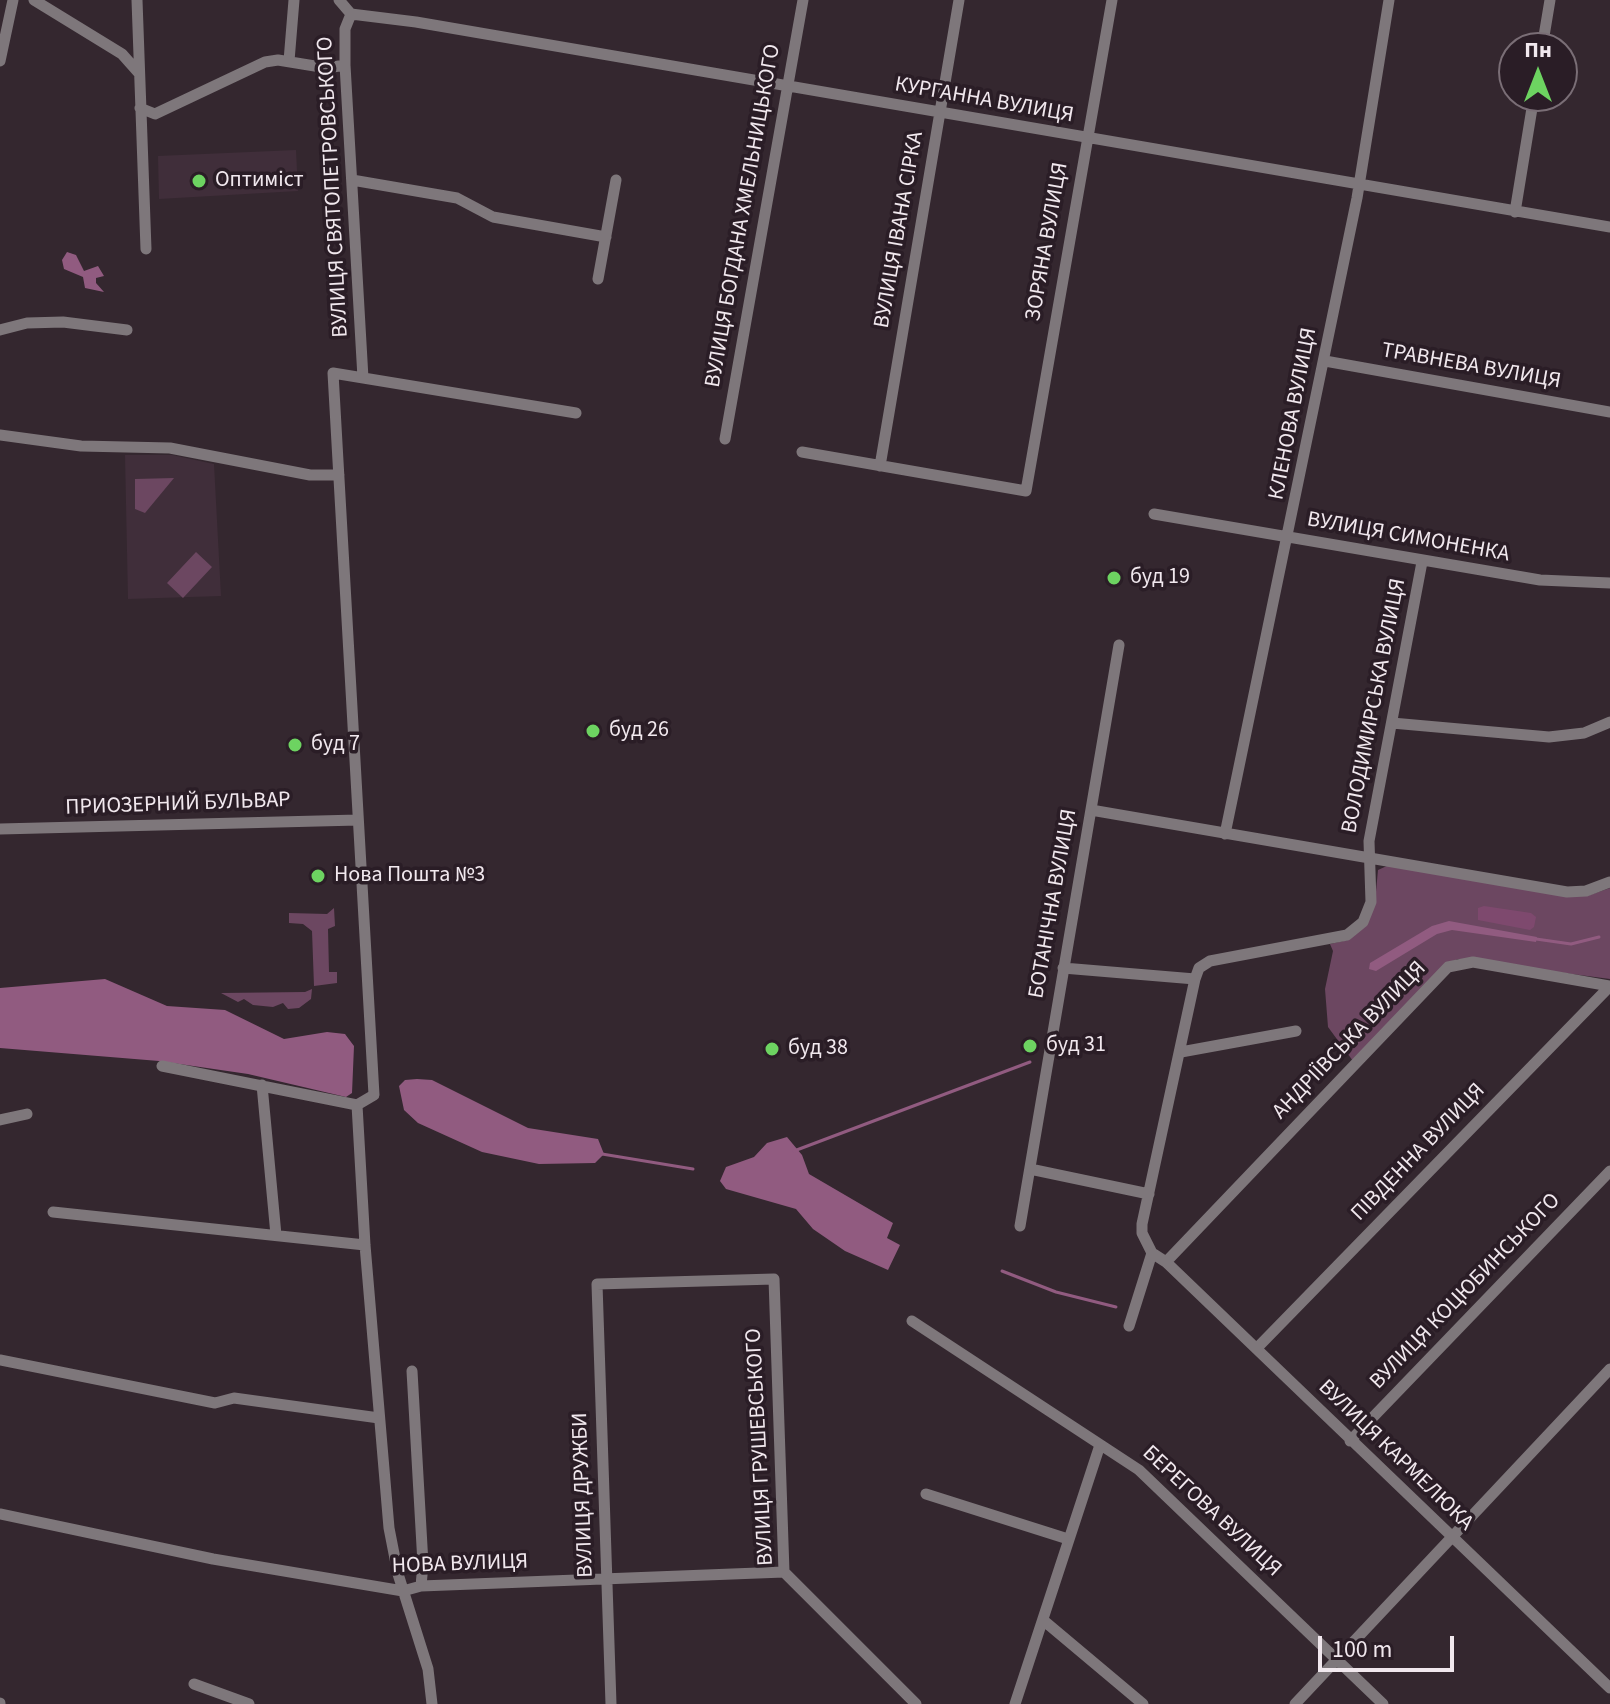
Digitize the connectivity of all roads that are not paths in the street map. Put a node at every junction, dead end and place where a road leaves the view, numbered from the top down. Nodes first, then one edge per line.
1 (13, 0) edge
2 (34, 0) edge
3 (137, 0) edge
4 (294, 0) edge
5 (339, 0) edge
6 (803, 0) edge
7 (959, 0) edge
8 (1112, 0) edge
9 (1389, 0) edge
10 (1550, 0) edge
11 (351, 14) junction
12 (1545, 32) edge
13 (0, 61) edge
14 (289, 61) junction
15 (345, 65) junction
16 (140, 74) junction
17 (787, 87) junction
18 (140, 108) junction
19 (1531, 112) edge
20 (938, 114) junction
21 (1086, 140) junction
22 (352, 180) junction
23 (616, 180) dead end
24 (1359, 184) junction
25 (1515, 212) junction
26 (1610, 227) edge
27 (606, 237) junction
28 (146, 249) dead end
29 (598, 279) dead end
30 (0, 330) edge
31 (127, 330) dead end
32 (1325, 361) junction
33 (363, 378) junction
34 (1610, 412) edge
35 (576, 413) dead end
36 (0, 435) edge
37 (725, 439) dead end
38 (802, 452) dead end
39 (880, 466) junction
40 (339, 475) junction
41 (1154, 514) dead end
42 (1288, 537) junction
43 (1422, 562) junction
44 (1610, 583) edge
45 (1119, 645) dead end
46 (1610, 722) edge
47 (1392, 723) junction
48 (1091, 810) junction
49 (358, 820) junction
50 (0, 829) edge
51 (1225, 834) junction
52 (1371, 860) junction
53 (1610, 882) edge
54 (1063, 968) junction
55 (1195, 979) junction
56 (1610, 986) edge
57 (1296, 1031) dead end
58 (1181, 1052) junction
59 (162, 1066) dead end
60 (262, 1085) junction
61 (357, 1105) junction
62 (27, 1114) dead end
63 (0, 1120) edge
64 (1030, 1169) junction
65 (1610, 1171) edge
66 (1149, 1194) junction
67 (53, 1212) dead end
68 (1020, 1226) dead end
69 (276, 1235) junction
70 (365, 1245) junction
71 (1152, 1253) junction
72 (1166, 1262) junction
73 (597, 1284) joint
74 (912, 1321) dead end
75 (1129, 1326) dead end
76 (1257, 1348) junction
77 (0, 1360) edge
78 (1610, 1369) edge
79 (412, 1371) dead end
80 (379, 1418) junction
81 (1350, 1441) junction
82 (1100, 1445) junction
83 (926, 1494) dead end
84 (0, 1514) edge
85 (1452, 1537) junction
86 (1068, 1539) junction
87 (784, 1572) junction
88 (607, 1580) junction
89 (421, 1586) junction
90 (403, 1591) junction
91 (1043, 1620) junction
92 (1338, 1660) junction
93 (194, 1684) dead end
94 (1610, 1688) edge
95 (249, 1704) edge
96 (432, 1704) edge
97 (611, 1704) edge
98 (916, 1704) edge
99 (1015, 1704) edge
100 (1143, 1704) edge
101 (1295, 1704) edge
102 (1383, 1704) edge

1 - 13 street
2 - 16 street
3 - 16 street
4 - 14 street
5 - 11 street, ВУЛИЦЯ СВЯТОПЕТРОВСЬКОГО
6 - 17 street, ВУЛИЦЯ БОГДАНА ХМЕЛЬНИЦЬКОГО
7 - 20 street, ВУЛИЦЯ ІВАНА СІРКА
8 - 21 street, ЗОРЯНА ВУЛИЦЯ
9 - 24 street, КЛЕНОВА ВУЛИЦЯ
10 - 12 street
11 - 15 street, ВУЛИЦЯ СВЯТОПЕТРОВСЬКОГО
11 - 17 street, КУРГАННА ВУЛИЦЯ
14 - 15 street
14 - 18 street
15 - 22 street, ВУЛИЦЯ СВЯТОПЕТРОВСЬКОГО
16 - 18 street
17 - 20 street, КУРГАННА ВУЛИЦЯ
17 - 37 street, ВУЛИЦЯ БОГДАНА ХМЕЛЬНИЦЬКОГО
18 - 28 street
19 - 25 street
20 - 21 street, КУРГАННА ВУЛИЦЯ
20 - 39 street, ВУЛИЦЯ ІВАНА СІРКА
21 - 24 street, КУРГАННА ВУЛИЦЯ
21 - 39 street, ЗОРЯНА ВУЛИЦЯ
22 - 27 street
22 - 33 street, ВУЛИЦЯ СВЯТОПЕТРОВСЬКОГО
23 - 27 street
24 - 25 street, КУРГАННА ВУЛИЦЯ
24 - 32 street, КЛЕНОВА ВУЛИЦЯ
25 - 26 street, КУРГАННА ВУЛИЦЯ
27 - 29 street
30 - 31 street
32 - 34 street, ТРАВНЕВА ВУЛИЦЯ
32 - 42 street, КЛЕНОВА ВУЛИЦЯ
33 - 35 street
33 - 40 street
36 - 40 street
38 - 39 street
40 - 49 street
41 - 42 street, ВУЛИЦЯ СИМОНЕНКА
42 - 43 street, ВУЛИЦЯ СИМОНЕНКА
42 - 51 street, КЛЕНОВА ВУЛИЦЯ
43 - 44 street, ВУЛИЦЯ СИМОНЕНКА
43 - 47 street, ВОЛОДИМИРСЬКА ВУЛИЦЯ
45 - 48 street, БОТАНІЧНА ВУЛИЦЯ
46 - 47 street
47 - 52 street, ВОЛОДИМИРСЬКА ВУЛИЦЯ
48 - 51 street
48 - 54 street, БОТАНІЧНА ВУЛИЦЯ
49 - 50 street, ПРИОЗЕРНИЙ БУЛЬВАР
49 - 61 street
51 - 52 street
52 - 53 street
52 - 55 street, ВОЛОДИМИРСЬКА ВУЛИЦЯ
54 - 55 street
54 - 64 street, БОТАНІЧНА ВУЛИЦЯ
55 - 58 street
56 - 72 street, АНДРІЇВСЬКА ВУЛИЦЯ
56 - 76 street, ПІВДЕННА ВУЛИЦЯ
57 - 58 street
58 - 66 street
59 - 60 street
60 - 61 street
60 - 69 street
61 - 70 street
62 - 63 street
64 - 66 street
64 - 68 street, БОТАНІЧНА ВУЛИЦЯ
65 - 81 street, ВУЛИЦЯ КОЦЮБИНСЬКОГО
66 - 71 street
67 - 69 street
69 - 70 street
70 - 80 street
71 - 72 street, ВУЛИЦЯ КАРМЕЛЮКА
71 - 75 street
72 - 76 street, ВУЛИЦЯ КАРМЕЛЮКА
73 - 87 street, ВУЛИЦЯ ГРУШЕВСЬКОГО
73 - 88 street, ВУЛИЦЯ ДРУЖБИ
74 - 82 street, БЕРЕГОВА ВУЛИЦЯ
76 - 81 street, ВУЛИЦЯ КАРМЕЛЮКА
77 - 80 street
78 - 85 street
79 - 89 street
80 - 90 street
81 - 85 street, ВУЛИЦЯ КАРМЕЛЮКА
82 - 86 street
82 - 92 street, БЕРЕГОВА ВУЛИЦЯ
83 - 86 street
84 - 90 street, НОВА ВУЛИЦЯ
85 - 92 street
85 - 94 street, ВУЛИЦЯ КАРМЕЛЮКА
86 - 91 street
87 - 88 street, НОВА ВУЛИЦЯ
87 - 98 street, ВУЛИЦЯ ГРУШЕВСЬКОГО
88 - 89 street, НОВА ВУЛИЦЯ
88 - 97 street, ВУЛИЦЯ ДРУЖБИ
89 - 90 street, НОВА ВУЛИЦЯ
90 - 96 street
91 - 99 street
91 - 100 street
92 - 101 street
92 - 102 street, БЕРЕГОВА ВУЛИЦЯ
93 - 95 street

